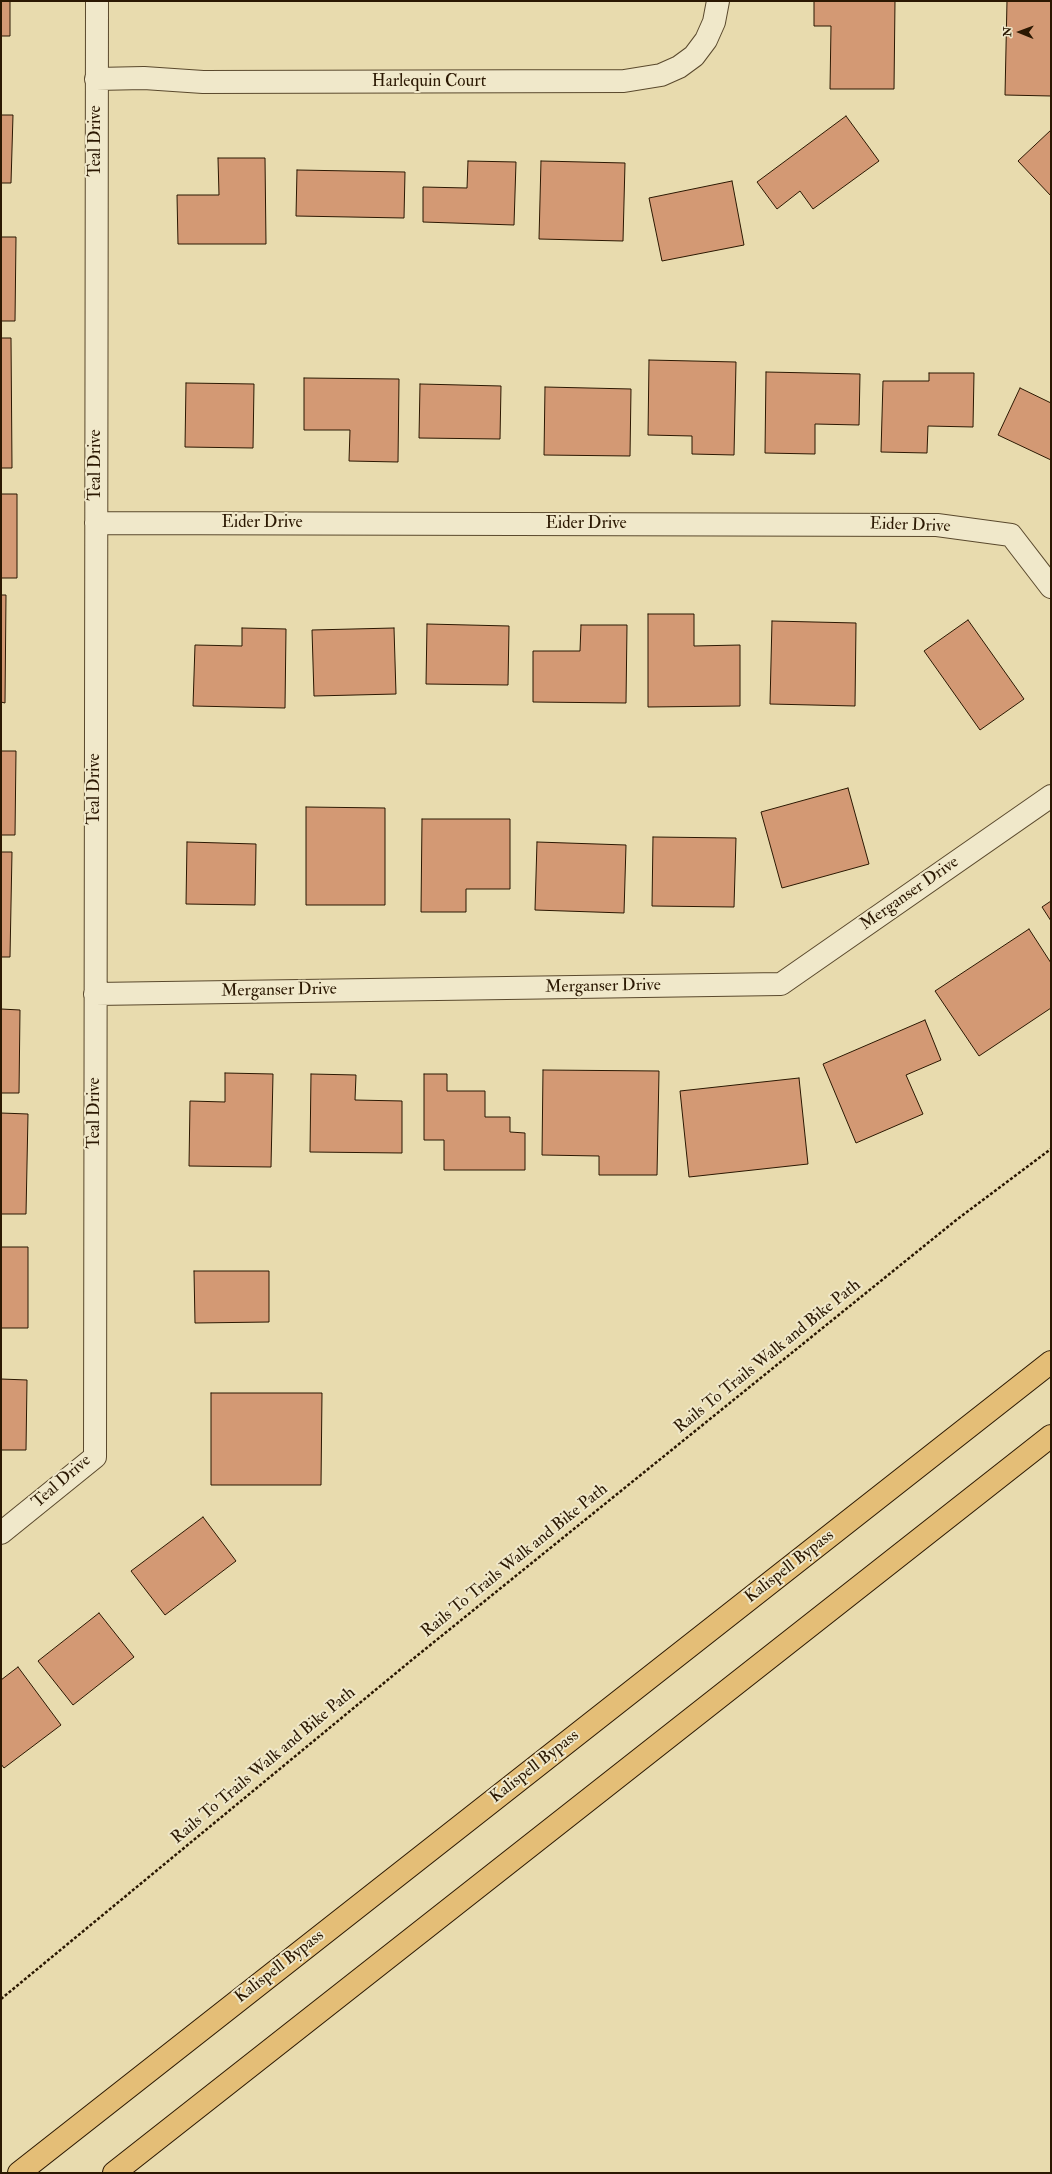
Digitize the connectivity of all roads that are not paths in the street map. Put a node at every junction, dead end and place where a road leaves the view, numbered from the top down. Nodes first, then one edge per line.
1 (97, 1) edge
2 (718, 1) edge
3 (96, 79) junction
4 (96, 523) junction
5 (1051, 587) edge
6 (1051, 796) edge
7 (95, 994) junction
8 (1051, 1362) edge
9 (1051, 1436) edge
10 (1, 1533) edge
11 (20, 2173) edge
12 (114, 2173) edge

1 - 3 street, Teal Drive
2 - 3 street, Harlequin Court
3 - 4 street, Teal Drive
4 - 5 street, Eider Drive
4 - 7 street, Teal Drive
6 - 7 street, Merganser Drive
7 - 10 street, Teal Drive
8 - 11 highway, Kalispell Bypass
9 - 12 highway

